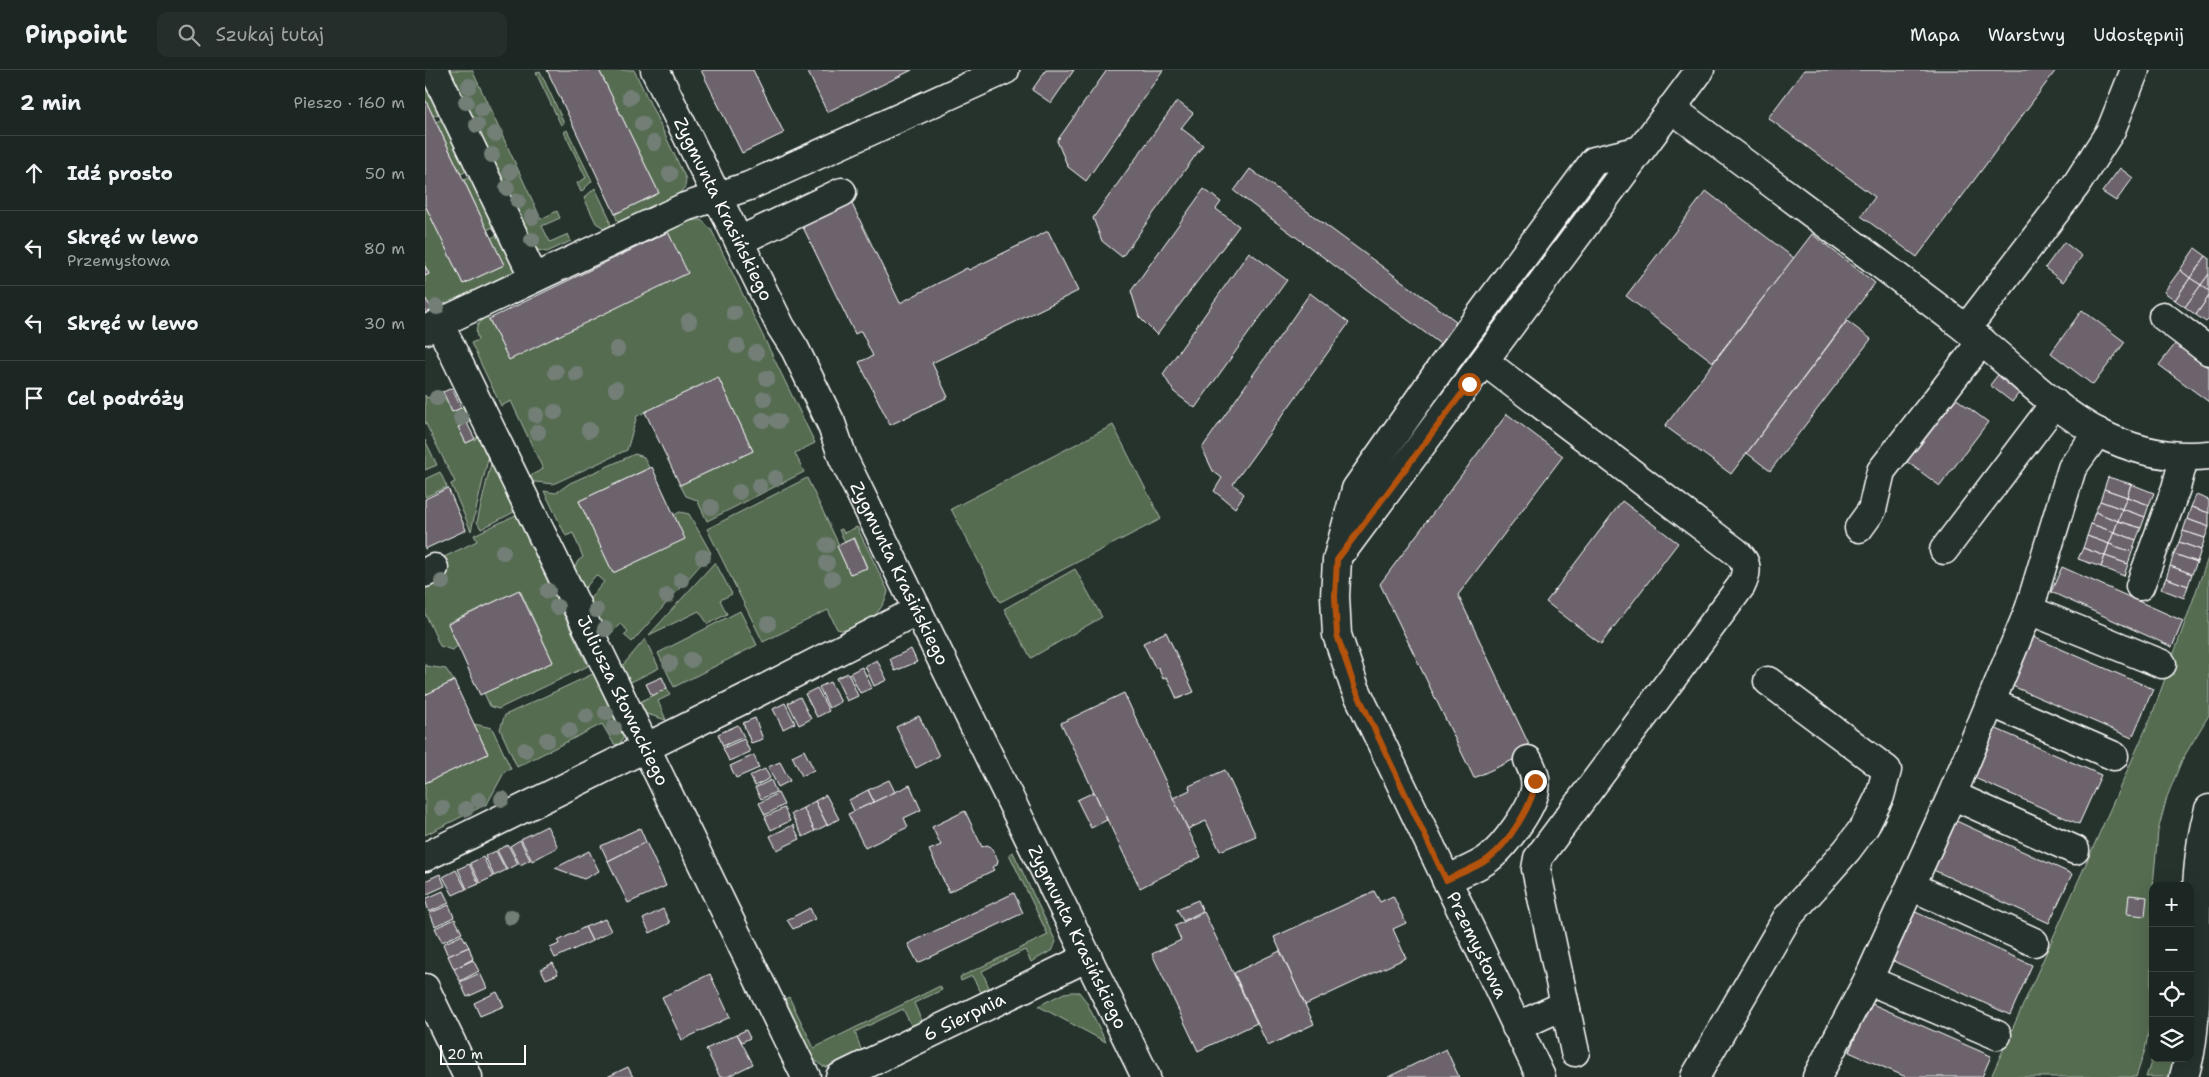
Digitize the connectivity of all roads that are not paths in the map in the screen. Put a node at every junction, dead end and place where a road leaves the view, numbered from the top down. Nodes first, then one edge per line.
1 (434, 70) edge
2 (655, 70) edge
3 (1005, 70) edge
4 (1699, 70) edge
5 (2135, 70) edge
6 (1671, 108) junction
7 (1641, 150) junction
8 (842, 192) dead end
9 (717, 196) junction
10 (739, 241) junction
11 (534, 278) junction
12 (2163, 316) dead end
13 (432, 327) edge
14 (1974, 335) junction
15 (2209, 351) edge
16 (1485, 362) junction
17 (2055, 403) junction
18 (2098, 432) junction
19 (2197, 456) edge
20 (1859, 528) dead end
21 (1944, 550) dead end
22 (1337, 560) junction
23 (2140, 586) dead end
24 (918, 610) junction
25 (2029, 610) junction
26 (2161, 664) dead end
27 (1768, 681) dead end
28 (1992, 703) junction
29 (646, 748) junction
30 (2114, 756) dead end
31 (1528, 760) dead end
32 (1952, 795) junction
33 (2209, 809) edge
34 (2075, 850) dead end
35 (425, 857) edge
36 (1446, 880) junction
37 (1911, 886) junction
38 (2034, 942) dead end
39 (1088, 957) junction
40 (1868, 980) junction
41 (425, 988) edge
42 (1565, 1005) junction
43 (2194, 1023) edge
44 (1517, 1027) junction
45 (1997, 1035) dead end
46 (1575, 1052) dead end
47 (2188, 1062) edge
48 (1827, 1074) edge
49 (468, 1077) edge
50 (806, 1077) edge
51 (840, 1077) edge
52 (1146, 1077) edge
53 (1541, 1077) edge
54 (1695, 1077) edge
55 (2184, 1077) edge

1 - 11 street
2 - 9 street, Zygmunta Krasińskiego
3 - 9 street
4 - 6 street
5 - 14 street
6 - 7 street
6 - 14 street
7 - 16 street
7 - 22 street, Przemysłowa
8 - 10 street
9 - 10 street, Zygmunta Krasińskiego
9 - 11 street
10 - 24 street, Zygmunta Krasińskiego
11 - 13 street
12 - 15 street
13 - 29 street, Juliusza Słowackiego
14 - 17 street
14 - 20 street
16 - 22 street
16 - 42 street
17 - 18 street
17 - 21 street
18 - 19 street
18 - 25 street
19 - 23 street
22 - 36 street, Przemysłowa
24 - 29 street
24 - 39 street, Zygmunta Krasińskiego
25 - 26 street
25 - 28 street
27 - 54 street
28 - 30 street
28 - 32 street
29 - 35 street
29 - 50 street, Juliusza Słowackiego
31 - 36 street
32 - 34 street
32 - 37 street
33 - 43 street
36 - 44 street, Przemysłowa
37 - 38 street
37 - 40 street
39 - 51 street, 6 Sierpnia
39 - 52 street, Zygmunta Krasińskiego
40 - 45 street
40 - 48 street
41 - 49 street
42 - 44 street
42 - 46 street
44 - 53 street, Przemysłowa
47 - 55 street

